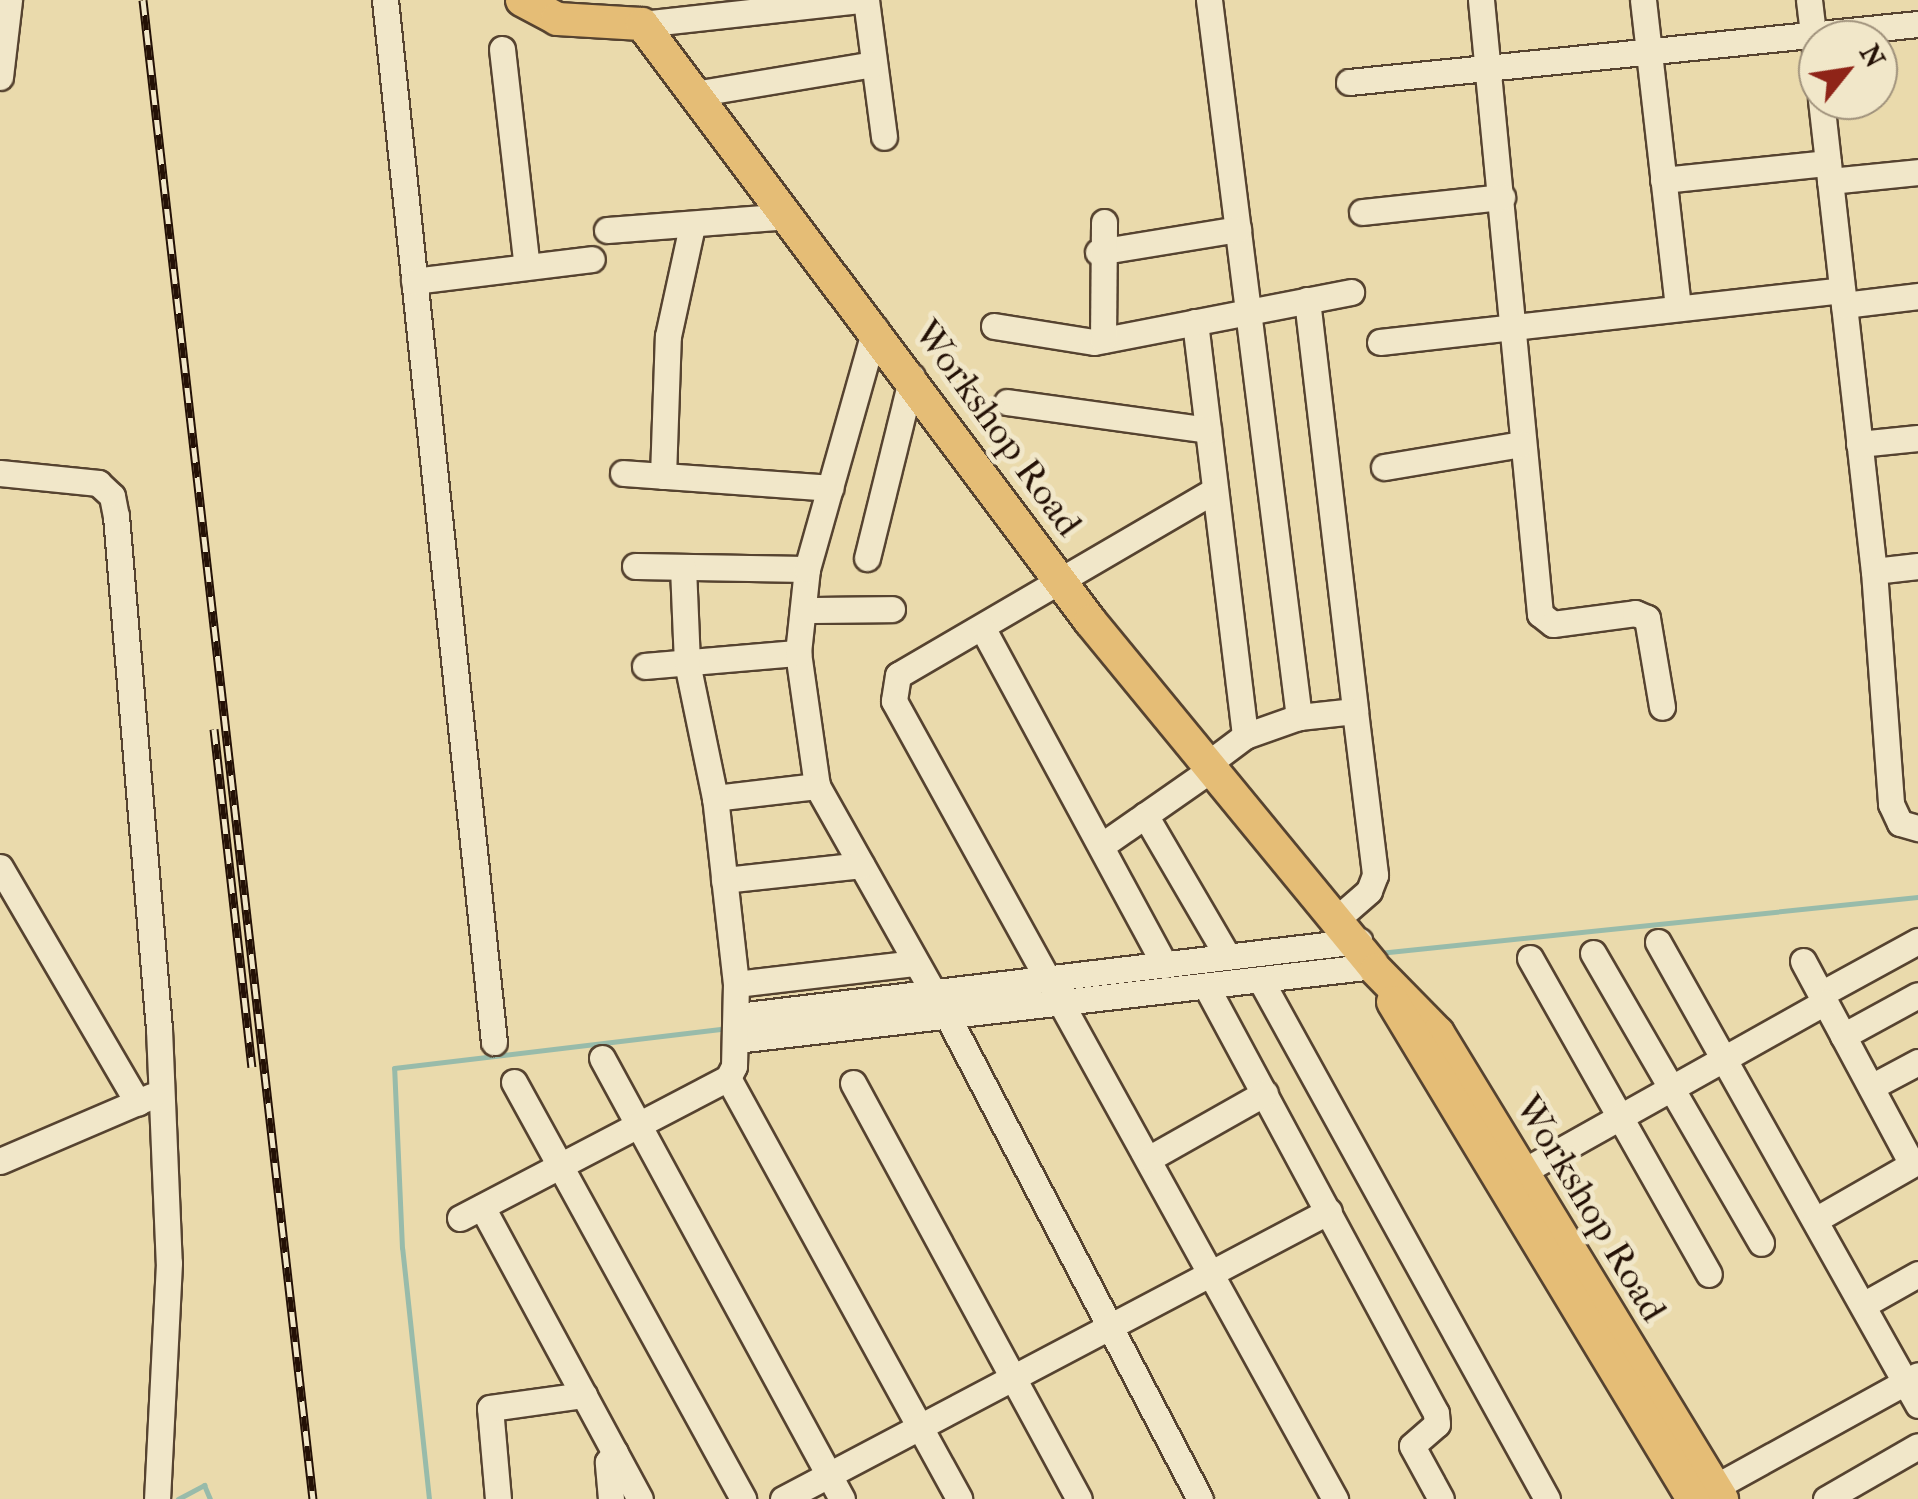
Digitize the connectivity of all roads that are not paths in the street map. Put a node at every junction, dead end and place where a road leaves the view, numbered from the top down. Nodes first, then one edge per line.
1 (9, 0) edge
2 (385, 0) edge
3 (522, 0) edge
4 (748, 0) edge
5 (863, 0) edge
6 (1209, 0) edge
7 (1482, 0) edge
8 (1644, 0) edge
9 (708, 17) junction
10 (642, 24) junction
11 (1798, 37) edge
12 (502, 49) dead end
13 (1649, 52) junction
14 (874, 64) junction
15 (1489, 68) junction
16 (0, 77) edge
17 (1349, 82) dead end
18 (694, 94) junction
19 (1823, 120) edge
20 (884, 136) dead end
21 (1829, 172) junction
22 (1918, 172) edge
23 (1663, 180) junction
24 (1502, 197) junction
25 (1362, 212) dead end
26 (789, 216) junction
27 (1104, 222) dead end
28 (692, 226) junction
29 (1238, 229) junction
30 (608, 230) dead end
31 (1098, 252) junction
32 (592, 258) dead end
33 (527, 267) junction
34 (414, 281) junction
35 (1351, 292) dead end
36 (1918, 296) edge
37 (1843, 298) junction
38 (1307, 300) junction
39 (1678, 308) junction
40 (1248, 312) junction
41 (1195, 322) junction
42 (994, 326) dead end
43 (1516, 327) junction
44 (875, 328) junction
45 (1102, 340) junction
46 (1380, 342) dead end
47 (912, 376) junction
48 (1006, 402) dead end
49 (1208, 430) junction
50 (1918, 438) edge
51 (1521, 444) junction
52 (1859, 444) junction
53 (1384, 467) dead end
54 (0, 473) edge
55 (623, 473) dead end
56 (663, 476) junction
57 (830, 488) junction
58 (1215, 490) junction
59 (867, 558) dead end
60 (636, 566) dead end
61 (1918, 566) edge
62 (682, 567) junction
63 (807, 569) junction
64 (1874, 571) junction
65 (1062, 584) junction
66 (892, 609) dead end
67 (803, 610) junction
68 (983, 629) junction
69 (798, 653) junction
70 (687, 662) junction
71 (645, 666) dead end
72 (1662, 707) dead end
73 (1355, 711) junction
74 (1299, 718) junction
75 (1245, 736) junction
76 (1211, 765) junction
77 (817, 786) junction
78 (715, 798) junction
79 (1144, 816) junction
80 (1918, 828) edge
81 (1101, 846) junction
82 (861, 864) junction
83 (0, 867) edge
84 (724, 880) junction
85 (1918, 941) edge
86 (1658, 942) dead end
87 (1364, 951) junction
88 (1594, 952) dead end
89 (1228, 957) junction
90 (1530, 958) dead end
91 (1802, 961) dead end
92 (916, 963) junction
93 (1165, 965) junction
94 (1260, 979) junction
95 (736, 984) junction
96 (1206, 986) junction
97 (1059, 990) junction
98 (934, 994) junction
99 (1918, 996) edge
100 (1823, 998) junction
101 (948, 1016) junction
102 (737, 1028) junction
103 (1843, 1036) junction
104 (494, 1042) dead end
105 (602, 1058) dead end
106 (1724, 1058) junction
107 (1918, 1062) edge
108 (728, 1078) junction
109 (514, 1082) dead end
110 (853, 1083) dead end
111 (1871, 1087) junction
112 (1671, 1088) junction
113 (1265, 1094) junction
114 (150, 1098) junction
115 (1620, 1117) junction
116 (638, 1125) junction
117 (1150, 1158) junction
118 (1, 1159) edge
119 (1915, 1162) edge
120 (562, 1165) junction
121 (1522, 1172) junction
122 (1329, 1211) junction
123 (1815, 1220) junction
124 (1761, 1243) dead end
125 (1212, 1272) junction
126 (1708, 1274) dead end
127 (1918, 1274) edge
128 (1863, 1304) junction
129 (1108, 1327) junction
130 (1014, 1376) junction
131 (1914, 1387) edge
132 (584, 1395) junction
133 (920, 1426) junction
134 (1918, 1446) edge
135 (615, 1452) junction
136 (829, 1475) junction
137 (1706, 1496) edge
138 (157, 1498) edge
139 (498, 1499) edge
140 (611, 1499) edge
141 (640, 1499) edge
142 (743, 1499) edge
143 (784, 1499) edge
144 (842, 1499) edge
145 (960, 1499) edge
146 (1079, 1499) edge
147 (1200, 1499) edge
148 (1335, 1499) edge
149 (1442, 1499) edge
150 (1547, 1499) edge
151 (1826, 1499) edge

1 - 16 street
2 - 34 street
3 - 10 main road
4 - 9 street
5 - 9 street
5 - 14 street
6 - 29 street
7 - 15 street
8 - 13 street
9 - 10 street
10 - 18 main road, Workshop Road
11 - 13 street
12 - 33 street
13 - 15 street
13 - 23 street
14 - 18 street
14 - 20 street
15 - 17 street
15 - 24 street
18 - 26 main road, Workshop Road
19 - 21 street
21 - 22 street
21 - 23 street
21 - 37 street
23 - 39 street
24 - 25 street
24 - 43 street
26 - 28 street
26 - 44 main road, Workshop Road
27 - 31 street
28 - 30 street
28 - 56 street
29 - 31 street
29 - 40 street
31 - 45 street
32 - 33 street
33 - 34 street
34 - 104 street
35 - 38 street
36 - 37 street
37 - 39 street
37 - 52 street
38 - 40 street
38 - 73 street
39 - 43 street
40 - 41 street
40 - 74 street
41 - 45 street
41 - 49 street
42 - 45 street
43 - 46 street
43 - 51 street
44 - 47 main road, Workshop Road
44 - 57 street
47 - 59 street
47 - 65 main road, Workshop Road
48 - 49 street
49 - 58 street
50 - 52 street
51 - 53 street
51 - 72 street
52 - 64 street
54 - 114 street
55 - 56 street
56 - 57 street
57 - 63 street
58 - 65 street
58 - 75 street
60 - 62 street
61 - 64 street
62 - 63 street
62 - 70 street
63 - 67 street
64 - 80 street
65 - 68 street
65 - 76 main road, Workshop Road
66 - 67 street
67 - 69 street
68 - 81 street
68 - 97 street
69 - 70 street
69 - 77 street
70 - 71 street
70 - 78 street
73 - 74 street
73 - 87 street
74 - 75 street
75 - 76 street
76 - 79 street
76 - 87 main road, Workshop Road
77 - 78 street
77 - 82 street
78 - 84 street
79 - 81 street
79 - 89 street
81 - 93 street
82 - 84 street
82 - 92 street
83 - 114 street
84 - 95 street
85 - 100 street
86 - 106 street
87 - 89 street
87 - 94 street
87 - 121 main road, Workshop Road
87 - 137 main road, Workshop Road
88 - 112 street
89 - 93 street
90 - 115 street
91 - 100 street
92 - 95 street
92 - 98 street
93 - 97 street
94 - 96 street
94 - 150 street
95 - 102 street
96 - 97 street
96 - 113 street
97 - 98 street
97 - 101 street
97 - 117 street
98 - 102 street
99 - 103 street
100 - 103 street
100 - 106 street
101 - 102 street
101 - 129 street
102 - 108 street
103 - 111 street
105 - 116 street
106 - 112 street
106 - 123 street
107 - 111 street
108 - 116 street
108 - 133 street
109 - 120 street
110 - 130 street
111 - 119 street
112 - 115 street
112 - 124 street
113 - 117 street
113 - 122 street
114 - 118 street
114 - 138 street
115 - 121 street
115 - 126 street
116 - 120 street
116 - 136 street
117 - 125 street
119 - 123 street
120 - 132 street
120 - 142 street
121 - 137 main road, Workshop Road
122 - 125 street
122 - 149 street
123 - 128 street
125 - 129 street
125 - 148 street
127 - 128 street
128 - 131 street
129 - 130 street
129 - 147 street
130 - 133 street
130 - 146 street
131 - 137 street
132 - 135 street
132 - 139 street
133 - 136 street
133 - 145 street
134 - 151 street
135 - 140 street
135 - 141 street
136 - 143 street
136 - 144 street

